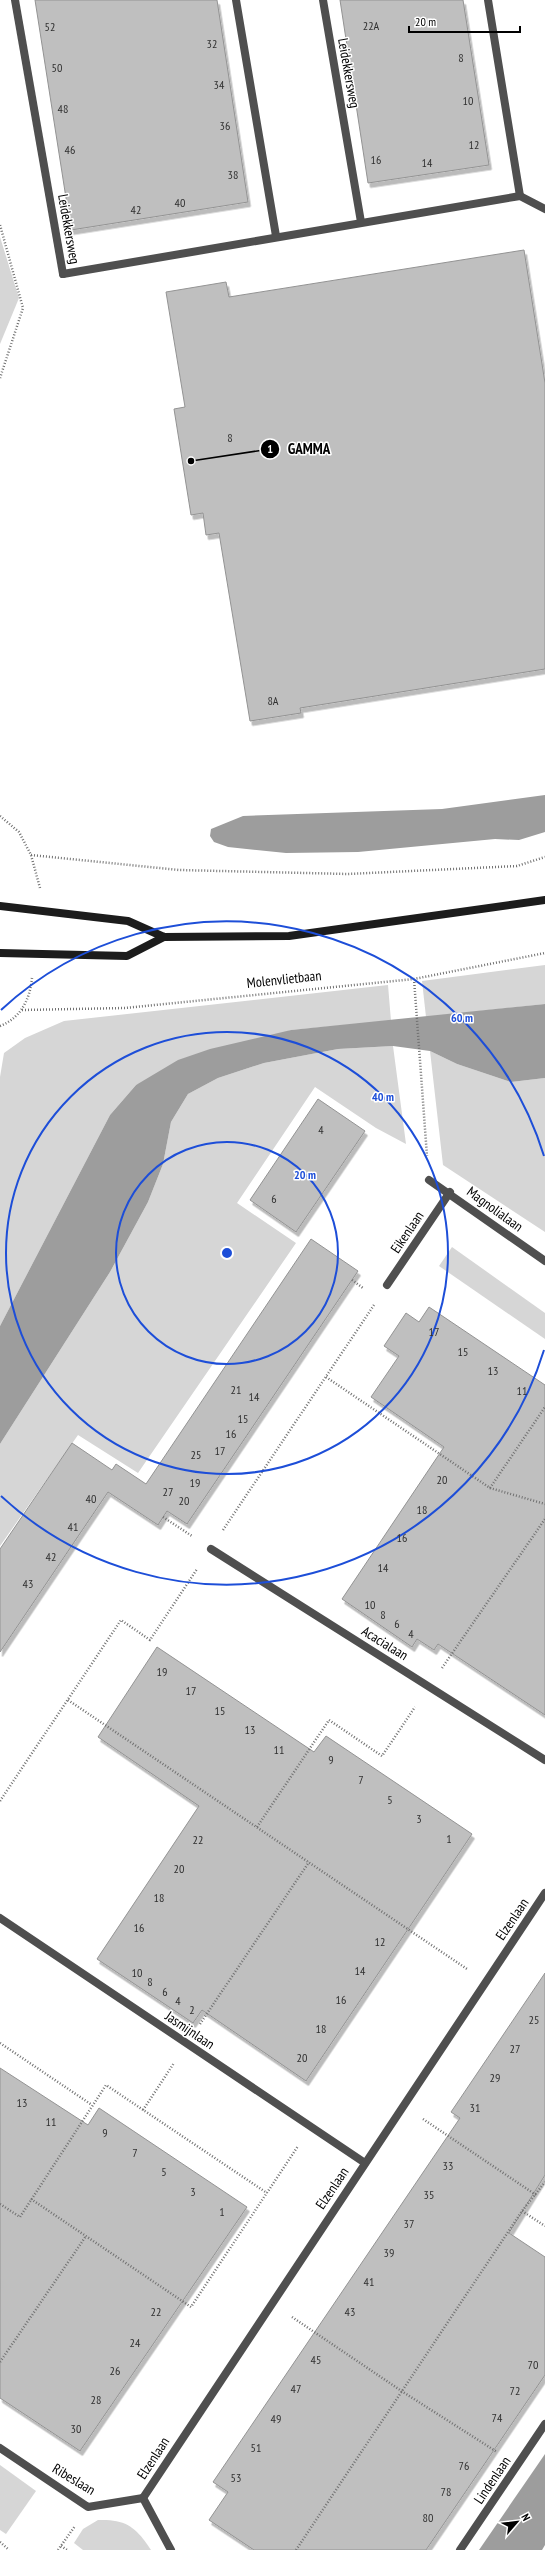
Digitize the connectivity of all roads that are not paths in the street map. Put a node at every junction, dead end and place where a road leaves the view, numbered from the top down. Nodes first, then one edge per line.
1 (15, 0) edge
2 (236, 0) edge
3 (323, 0) edge
4 (488, 0) edge
5 (520, 196) junction
6 (545, 209) edge
7 (361, 222) junction
8 (276, 236) junction
9 (545, 900) edge
10 (0, 906) edge
11 (164, 937) junction
12 (0, 953) edge
13 (429, 1180) road end
14 (450, 1192) junction
15 (545, 1261) edge
16 (387, 1285) dead end
17 (211, 1549) road end
18 (545, 1760) edge
19 (545, 1894) edge
20 (0, 1918) edge
21 (365, 2163) junction
22 (545, 2424) edge
23 (0, 2448) edge
24 (143, 2498) junction
25 (171, 2550) edge
26 (460, 2550) edge

1 - 8 street, Leidekkersweg
2 - 8 street
3 - 7 street, Leidekkersweg
4 - 5 street
5 - 6 street
5 - 7 street, Leidekkersweg
7 - 8 street, Leidekkersweg
9 - 11 main road
10 - 11 main road
11 - 12 main road
13 - 14 street, Magnolialaan
14 - 15 street, Magnolialaan
14 - 16 street, Eikenlaan
17 - 18 street, Acacialaan
19 - 21 street, Elzenlaan
20 - 21 street, Jasmijnlaan
21 - 24 street, Elzenlaan
22 - 26 street, Lindenlaan
23 - 24 street, Ribeslaan
24 - 25 street

